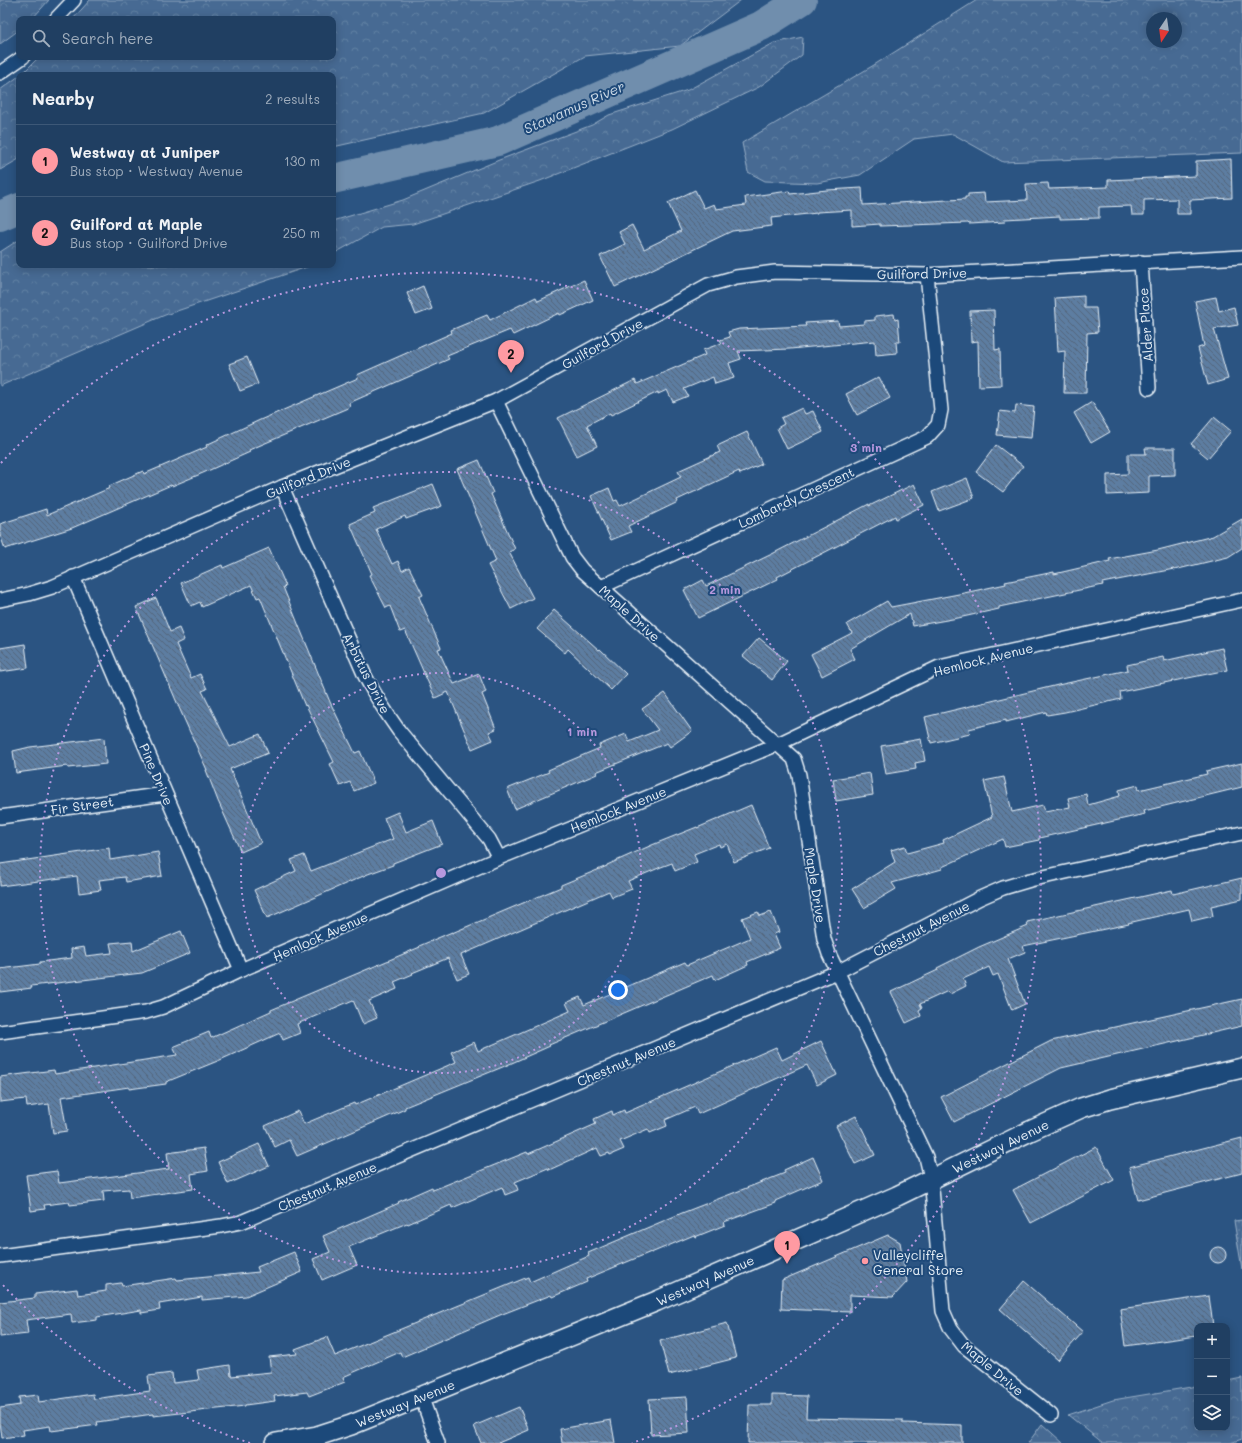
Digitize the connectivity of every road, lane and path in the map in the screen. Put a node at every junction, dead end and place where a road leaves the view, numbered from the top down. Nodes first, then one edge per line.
1 (74, 0) edge
2 (59, 16) edge
3 (19, 60) edge
4 (0, 73) edge
5 (1242, 257) edge
6 (1141, 262) junction
7 (927, 275) junction
8 (1149, 388) dead end
9 (496, 401) junction
10 (282, 487) junction
11 (73, 577) junction
12 (601, 587) junction
13 (0, 600) edge
14 (1242, 600) edge
15 (778, 744) junction
16 (165, 794) junction
17 (0, 817) edge
18 (1242, 833) edge
19 (499, 858) junction
20 (242, 970) junction
21 (837, 972) junction
22 (0, 1032) edge
23 (1242, 1068) edge
24 (931, 1178) junction
25 (0, 1256) edge
26 (421, 1396) junction
27 (1050, 1415) dead end
28 (276, 1443) edge
29 (438, 1443) edge

1 - 2 street
3 - 4 street
5 - 6 street, Guilford Drive
6 - 7 street, Guilford Drive
6 - 8 street, Alder Place
7 - 9 street, Guilford Drive
7 - 12 street, Lombardy Crescent
9 - 10 street, Guilford Drive
9 - 12 street, Maple Drive
10 - 11 street, Guilford Drive
10 - 19 street, Arbutus Drive
11 - 13 street, Guilford Drive
11 - 16 street, Pine Drive
12 - 15 street, Maple Drive
14 - 15 street, Hemlock Avenue
15 - 19 street, Hemlock Avenue
15 - 21 street, Maple Drive
16 - 17 street, Fir Street
16 - 20 street, Pine Drive
18 - 21 street, Chestnut Avenue
19 - 20 street, Hemlock Avenue
20 - 22 street, Hemlock Avenue
21 - 24 street, Maple Drive
21 - 25 street, Chestnut Avenue
23 - 24 street, Westway Avenue
24 - 26 street, Westway Avenue
24 - 27 street, Maple Drive
26 - 28 street, Westway Avenue
26 - 29 street

